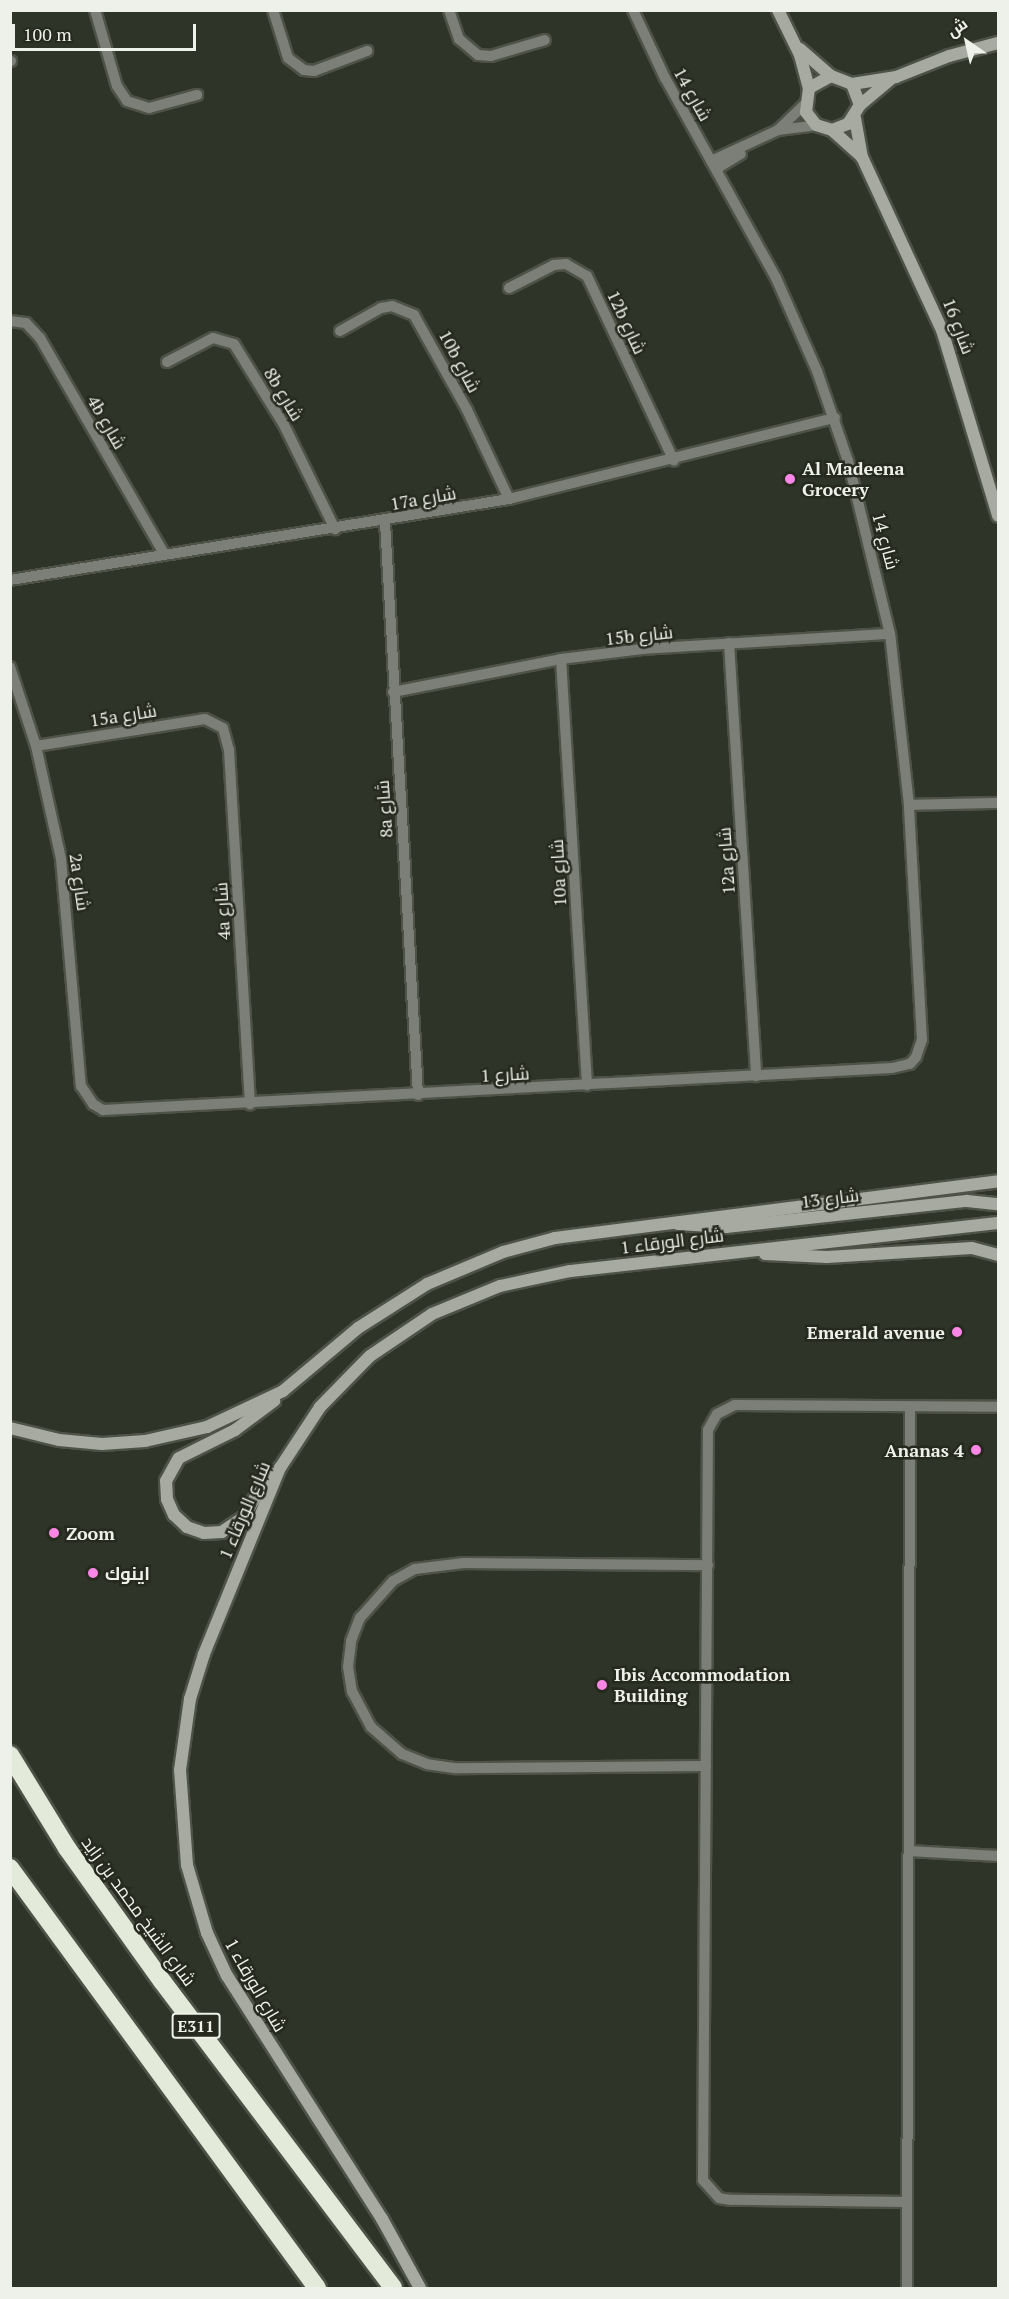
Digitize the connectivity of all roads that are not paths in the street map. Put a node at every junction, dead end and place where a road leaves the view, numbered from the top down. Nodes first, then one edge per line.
1 (95, 10) edge
2 (273, 10) edge
3 (449, 10) edge
4 (633, 10) edge
5 (778, 10) edge
6 (545, 40) dead end
7 (796, 44) junction
8 (999, 44) edge
9 (367, 51) dead end
10 (831, 76) junction
11 (896, 76) junction
12 (852, 84) junction
13 (809, 88) junction
14 (197, 95) dead end
15 (805, 104) junction
16 (860, 105) junction
17 (855, 118) junction
18 (816, 125) junction
19 (778, 130) junction
20 (832, 130) junction
21 (862, 157) junction
22 (713, 165) junction
23 (509, 288) dead end
24 (10, 321) edge
25 (340, 331) dead end
26 (167, 362) dead end
27 (835, 418) junction
28 (674, 461) junction
29 (509, 500) junction
30 (999, 516) edge
31 (385, 522) junction
32 (335, 529) junction
33 (164, 554) junction
34 (10, 580) edge
35 (890, 634) junction
36 (729, 644) junction
37 (561, 659) junction
38 (10, 668) edge
39 (393, 692) junction
40 (215, 721) joint
41 (36, 746) junction
42 (999, 797) edge
43 (981, 801) junction
44 (999, 803) edge
45 (909, 805) junction
46 (916, 1057) joint
47 (756, 1076) junction
48 (587, 1085) junction
49 (418, 1095) junction
50 (93, 1104) joint
51 (250, 1104) junction
52 (999, 1173) edge
53 (999, 1181) edge
54 (968, 1184) junction
55 (999, 1204) edge
56 (665, 1221) junction
57 (999, 1223) edge
58 (747, 1250) junction
59 (999, 1255) edge
60 (283, 1390) junction
61 (910, 1407) junction
62 (999, 1407) edge
63 (307, 1425) junction
64 (10, 1428) edge
65 (708, 1565) junction
66 (10, 1755) edge
67 (706, 1766) junction
68 (909, 1851) junction
69 (996, 1854) edge
70 (10, 1868) edge
71 (907, 2202) junction
72 (317, 2289) edge
73 (393, 2289) edge
74 (420, 2289) edge
75 (907, 2289) edge

1 - 14 street
2 - 9 street
3 - 6 street
4 - 22 street, شارع 14
5 - 7 street
7 - 10 street
7 - 13 street
8 - 11 street
10 - 12 street
10 - 13 street
11 - 12 street
11 - 16 street
12 - 16 street
13 - 15 street
15 - 18 street
15 - 19 street
16 - 17 street
17 - 20 street
17 - 21 street, شارع 16
18 - 19 street
18 - 20 street
19 - 22 street
20 - 21 street, شارع 16
21 - 30 street, شارع 16
22 - 27 street, شارع 14
23 - 28 street, 12b شارع
24 - 33 street, 4b شارع
25 - 29 street, 10b شارع
26 - 32 street, 8b شارع
27 - 28 street, 17a شارع
27 - 35 street, شارع 14
28 - 29 street, 17a شارع
29 - 31 street, 17a شارع
31 - 32 street, 17a شارع
31 - 39 street, 8a شارع
32 - 33 street, 17a شارع
33 - 34 street, 17a شارع
35 - 36 street, 15b شارع
35 - 45 street, شارع 14
36 - 37 street, 15b شارع
36 - 47 street, 12a شارع
37 - 39 street, 15b شارع
37 - 48 street, 10a شارع
38 - 41 street, 2a شارع
39 - 49 street, 8a شارع
40 - 41 street, 15a شارع
40 - 51 street, 4a شارع
41 - 50 street, 2a شارع
42 - 43 street
43 - 44 street
43 - 45 street
45 - 46 street, شارع 14
46 - 47 street, شارع 1
47 - 48 street, شارع 1
48 - 49 street, شارع 1
49 - 51 street, شارع 1
50 - 51 street, شارع 1
52 - 54 street
53 - 54 street, شارع الورقاء 1
54 - 56 street, شارع الورقاء 1
55 - 56 street, شارع 13
56 - 60 street, شارع الورقاء 1
57 - 58 street, شارع الورقاء 1
58 - 59 street
58 - 63 street, شارع الورقاء 1
60 - 63 street
60 - 64 street, شارع الورقاء 1
61 - 62 street
61 - 65 street
61 - 68 street
63 - 74 street, شارع الورقاء 1
65 - 67 street
65 - 67 street
66 - 73 highway, شارع الشيخ محمد بن زايد / E311
67 - 71 street
68 - 69 street
68 - 71 street
70 - 72 highway
71 - 75 street

